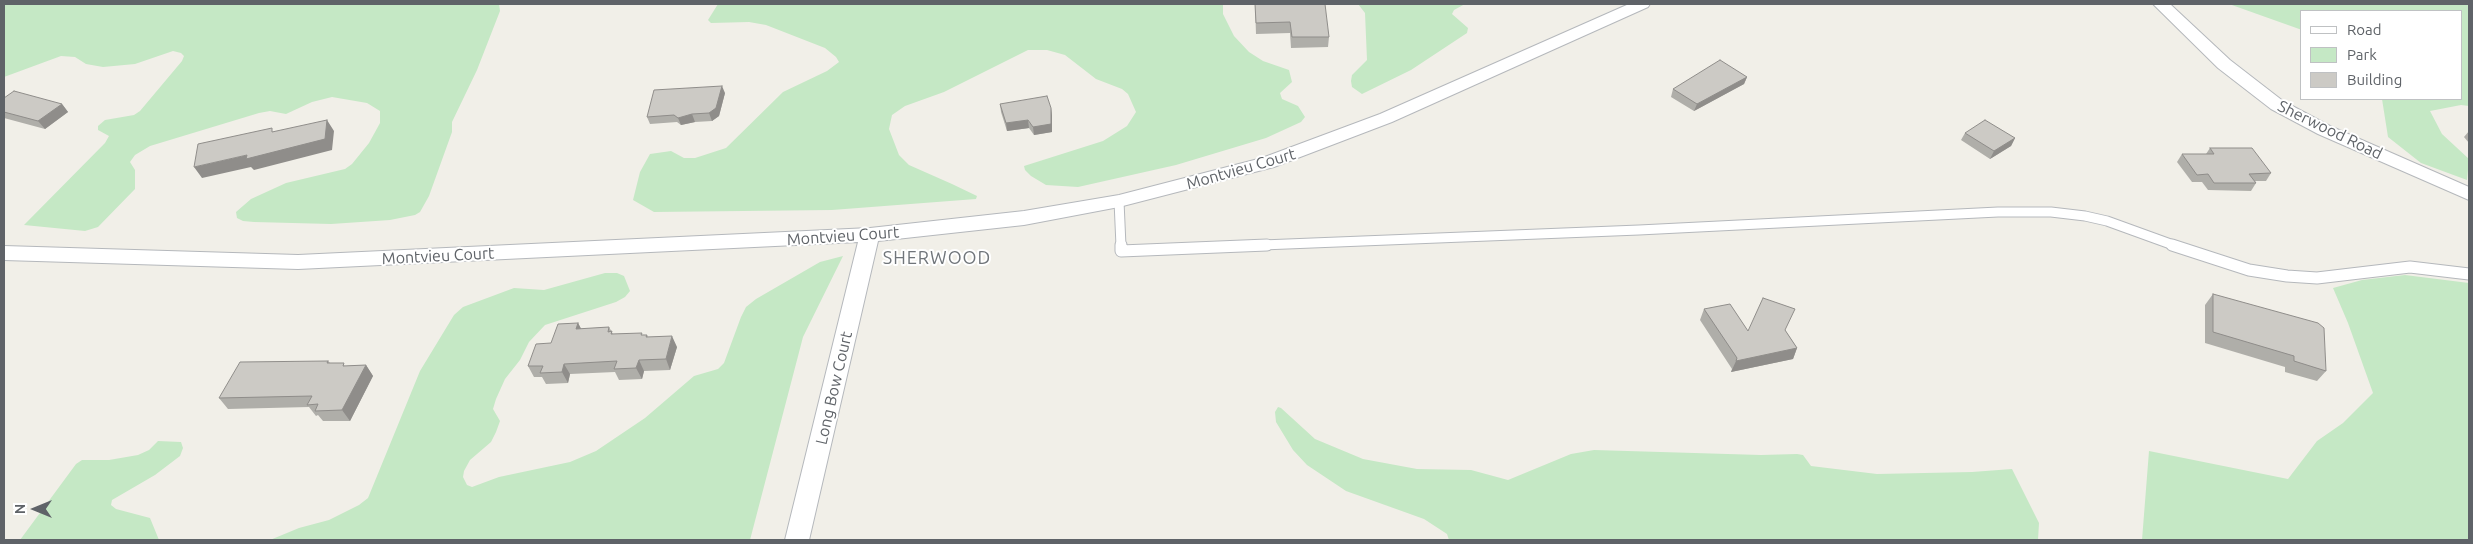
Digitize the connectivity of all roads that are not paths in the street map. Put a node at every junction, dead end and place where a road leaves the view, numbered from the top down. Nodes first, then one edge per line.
1 (1642, 4) edge
2 (2161, 4) edge
3 (2469, 194) edge
4 (1118, 201) junction
5 (870, 235) junction
6 (4, 253) edge
7 (2469, 274) edge
8 (797, 540) edge

1 - 4 street, Montvieu Court
2 - 3 street, Sherwood Road
4 - 5 street, Montvieu Court
4 - 7 lane
5 - 6 street, Montvieu Court
5 - 8 street, Long Bow Court

